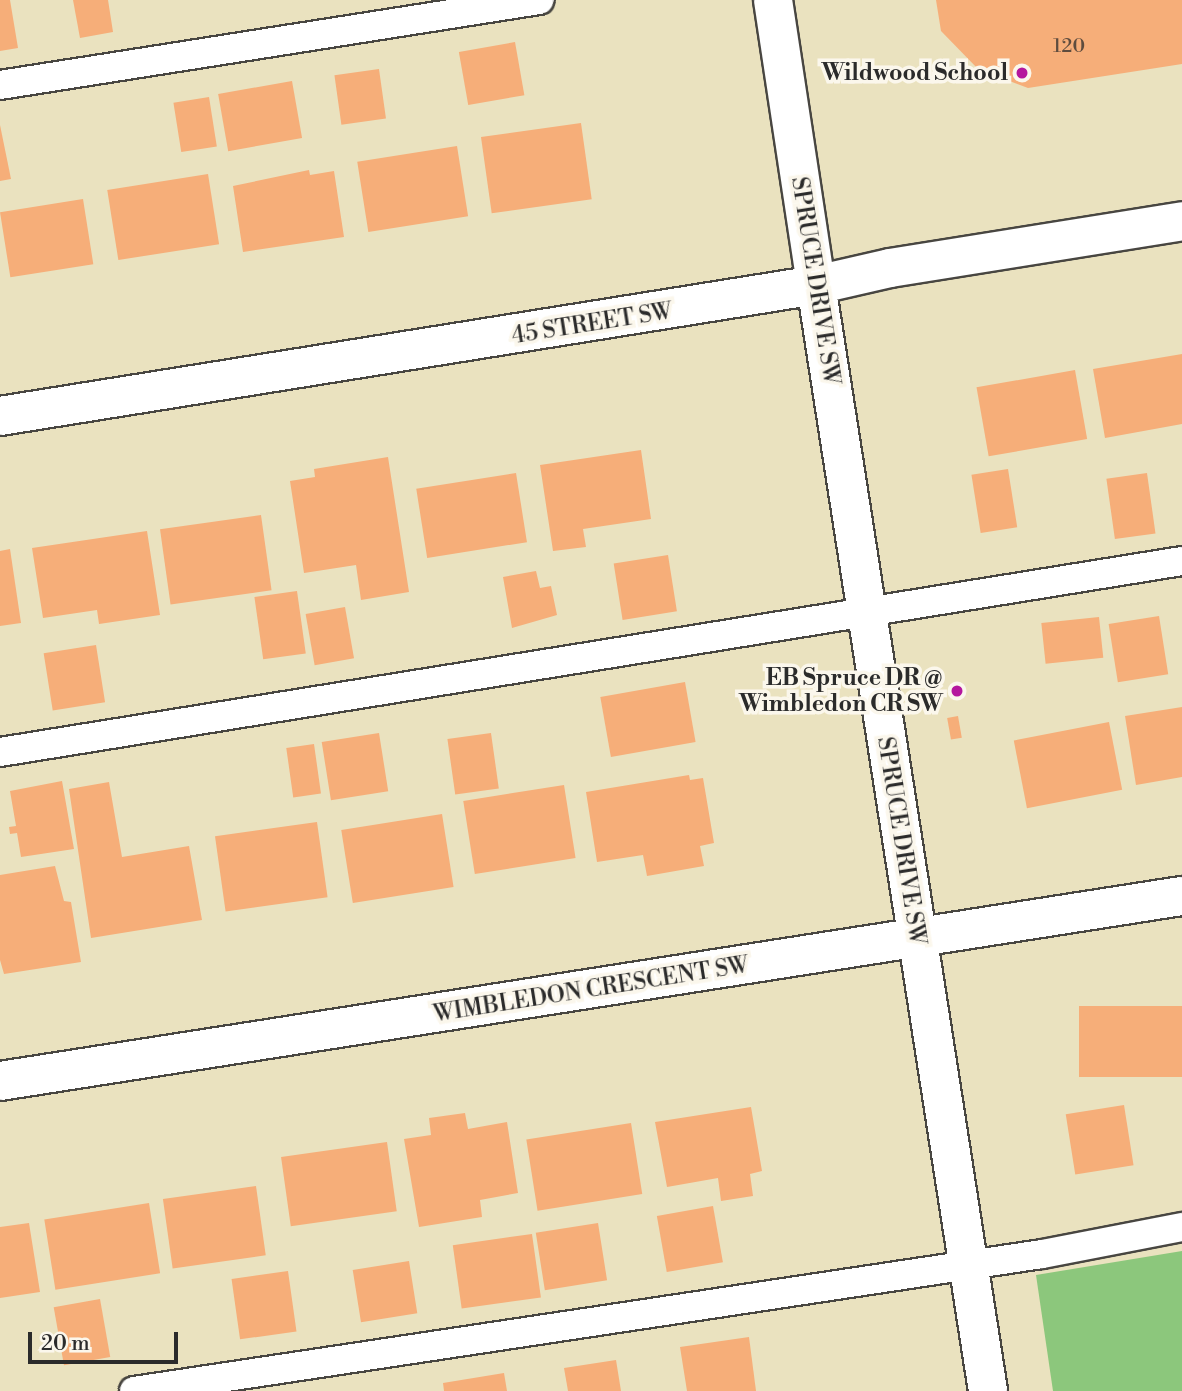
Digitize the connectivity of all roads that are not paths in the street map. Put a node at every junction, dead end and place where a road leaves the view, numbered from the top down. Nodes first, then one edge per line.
1 (539, 0) edge
2 (773, 0) edge
3 (0, 85) edge
4 (1182, 221) edge
5 (816, 285) junction
6 (0, 416) edge
7 (1182, 561) edge
8 (866, 612) junction
9 (0, 752) edge
10 (1182, 895) edge
11 (916, 941) junction
12 (0, 1081) edge
13 (1182, 1227) edge
14 (968, 1264) junction
15 (134, 1391) edge
16 (988, 1391) edge

1 - 3 lane
2 - 5 street, SPRUCE DRIVE SW
4 - 5 street, 45 STREET SW
5 - 6 street, 45 STREET SW
5 - 8 street, SPRUCE DRIVE SW
7 - 8 lane
8 - 9 lane
8 - 11 street, SPRUCE DRIVE SW
10 - 11 street, WIMBLEDON CRESCENT SW
11 - 12 street, WIMBLEDON CRESCENT SW
11 - 14 street, SPRUCE DRIVE SW
13 - 14 lane
14 - 15 lane
14 - 16 street, SPRUCE DRIVE SW

